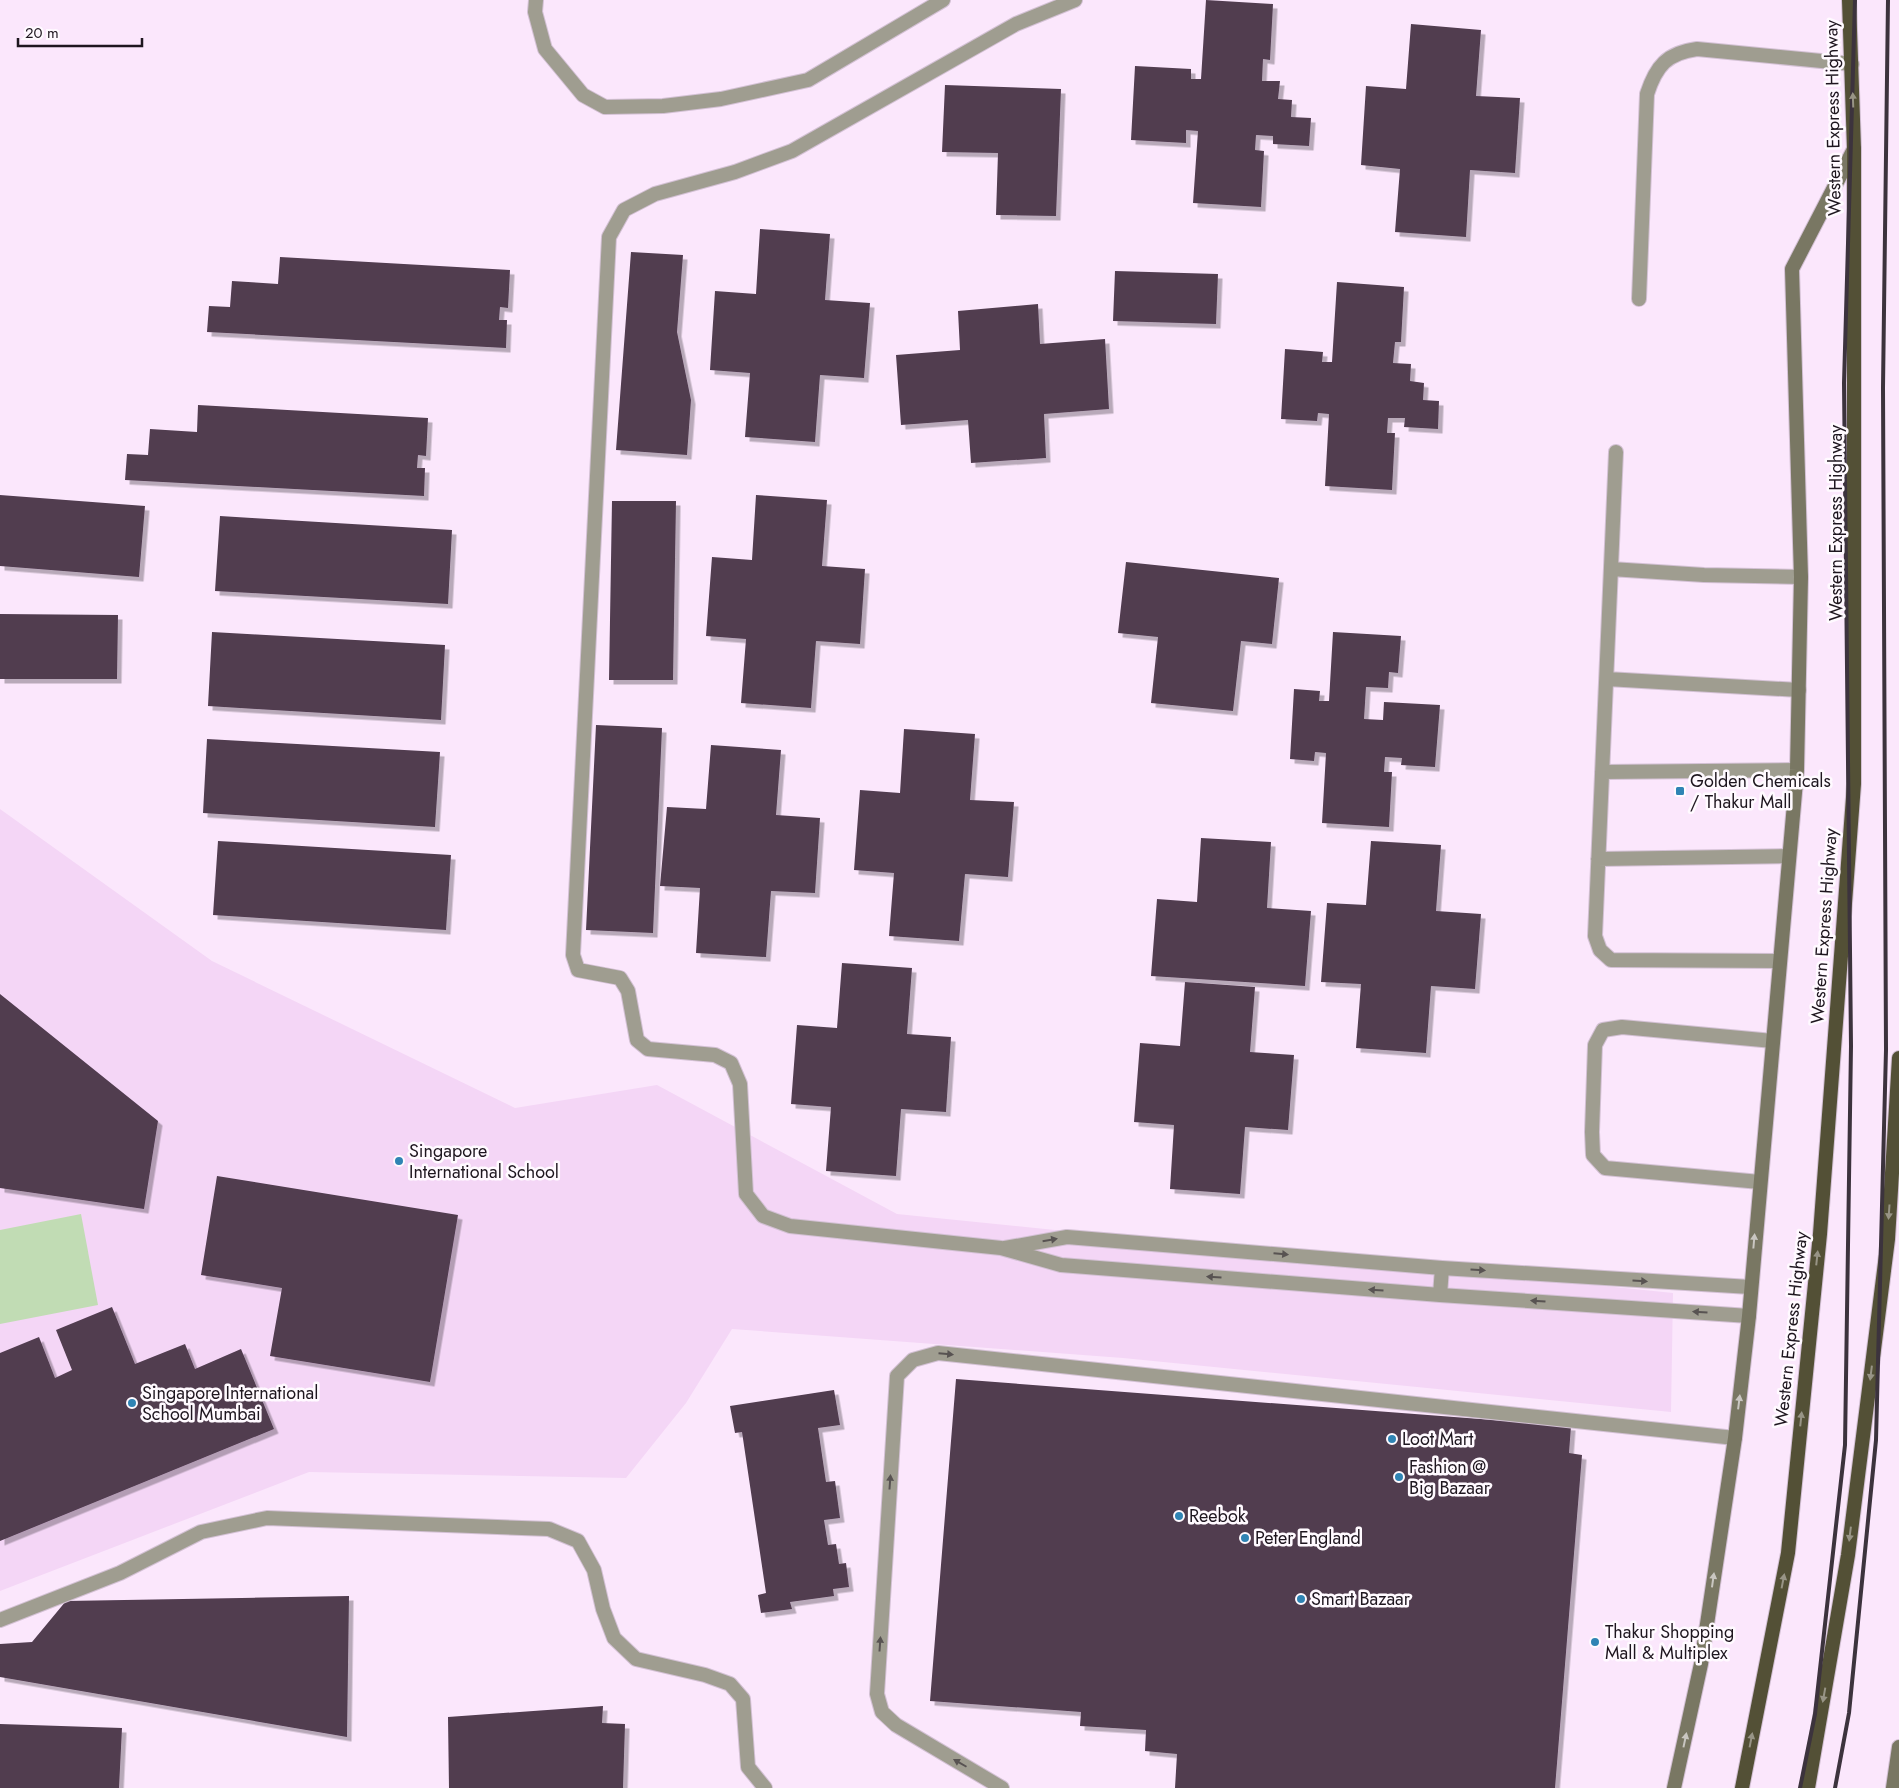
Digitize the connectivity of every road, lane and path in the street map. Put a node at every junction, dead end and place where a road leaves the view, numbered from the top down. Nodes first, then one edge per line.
1 (536, 0) edge
2 (943, 0) edge
3 (1075, 0) edge
4 (1849, 0) edge
5 (1852, 64) junction
6 (1854, 149) junction
7 (1639, 299) dead end
8 (1616, 452) dead end
9 (1611, 569) junction
10 (1801, 577) junction
11 (1606, 679) junction
12 (1799, 690) junction
13 (1797, 770) junction
14 (1602, 772) junction
15 (1789, 856) junction
16 (1598, 859) junction
17 (1779, 961) junction
18 (1772, 1041) junction
19 (1899, 1058) edge
20 (1760, 1182) junction
21 (1002, 1248) junction
22 (1442, 1268) junction
23 (1750, 1287) junction
24 (1440, 1295) junction
25 (1749, 1316) junction
26 (1735, 1438) junction
27 (0, 1620) edge
28 (1899, 1747) edge
29 (765, 1788) edge
30 (1002, 1788) edge
31 (1674, 1788) edge
32 (1742, 1788) edge
33 (1808, 1788) edge
34 (1893, 1788) edge

1 - 2 street
3 - 21 street
4 - 5 highway, Western Express Highway
6 -> 5 highway, Western Express Highway
5 - 7 street
6 - 10 main road
32 -> 6 highway, Western Express Highway
8 - 9 street
9 - 10 street
9 - 11 street
10 - 12 main road
11 - 12 street
11 - 14 street
12 - 13 main road
13 - 14 street
13 - 15 main road
14 - 16 street
15 - 16 street
15 - 17 main road
16 - 17 street
17 - 18 main road
18 - 20 main road
18 - 20 street
19 -> 33 highway
23 -> 20 main road
21 -> 22 street
24 -> 21 street
22 -> 23 street
22 - 24 street
23 - 25 main road
25 -> 24 street
26 -> 25 main road
30 -> 26 street
31 -> 26 main road
27 - 29 street
28 - 34 main road

